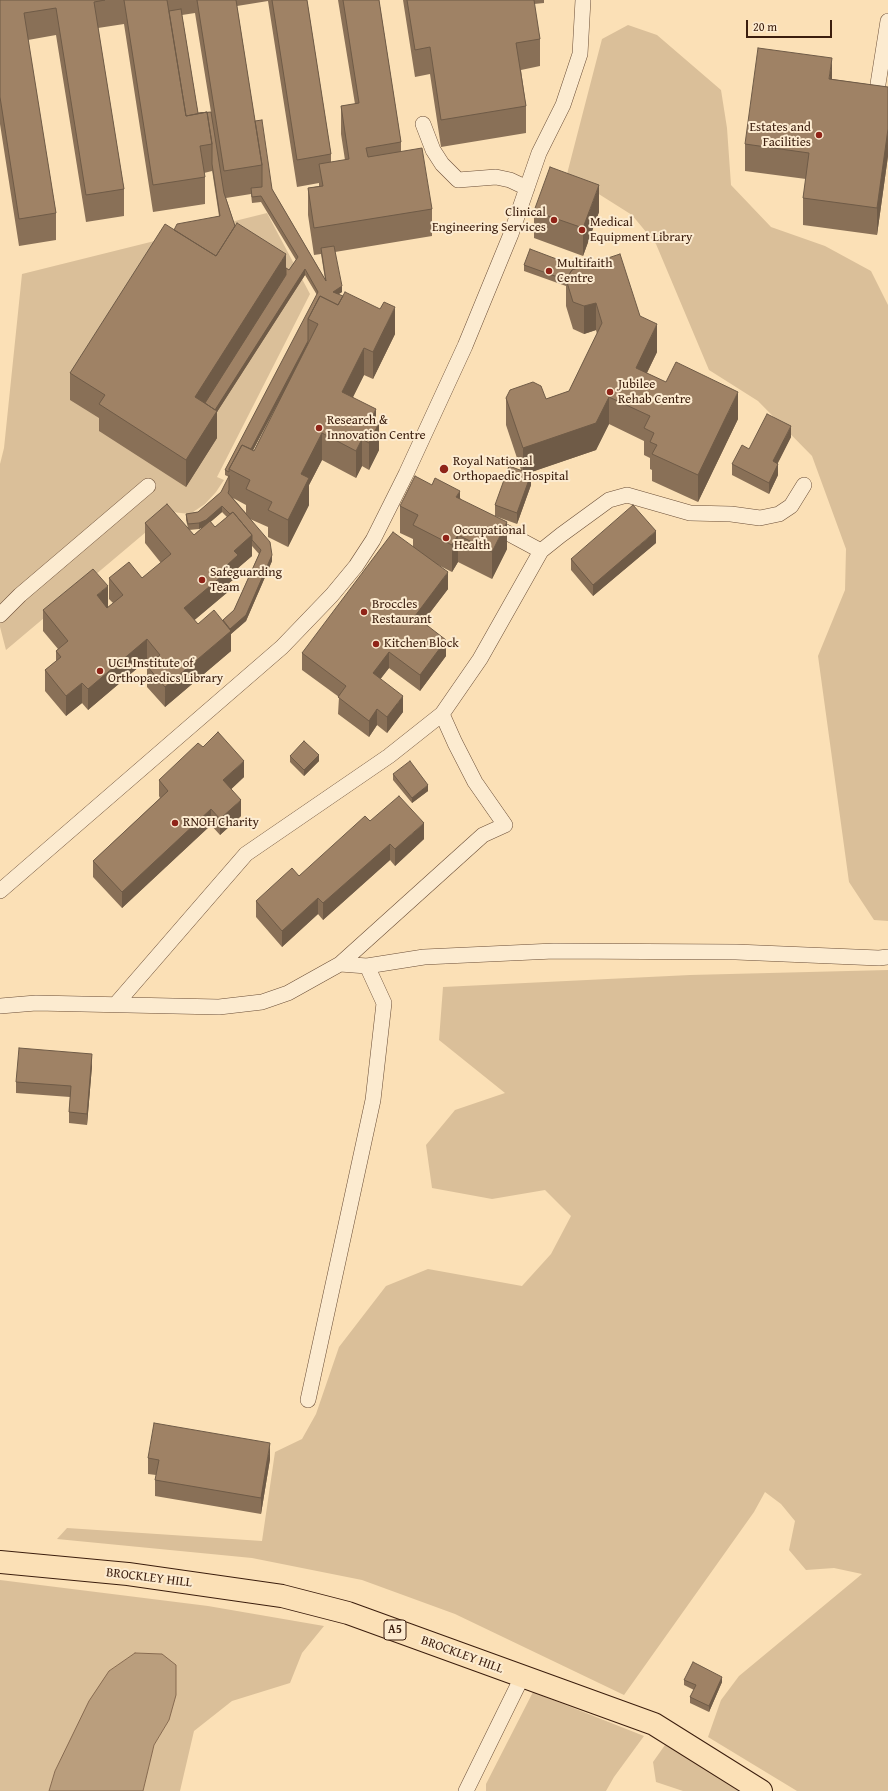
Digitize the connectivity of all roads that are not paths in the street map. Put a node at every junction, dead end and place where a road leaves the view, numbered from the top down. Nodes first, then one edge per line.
1 (583, 0) edge
2 (888, 20) edge
3 (878, 84) edge
4 (423, 124) dead end
5 (527, 188) junction
6 (406, 474) junction
7 (420, 482) edge
8 (804, 485) dead end
9 (148, 486) dead end
10 (479, 517) edge
11 (541, 551) junction
12 (0, 615) edge
13 (442, 714) junction
14 (0, 891) edge
15 (888, 957) edge
16 (340, 964) junction
17 (367, 966) junction
18 (116, 1004) junction
19 (0, 1006) edge
20 (308, 1400) dead end
21 (0, 1562) edge
22 (522, 1677) junction
23 (466, 1791) edge
24 (761, 1791) edge

1 - 5 lane
2 - 3 lane
4 - 5 lane
5 - 6 lane
6 - 7 lane
6 - 14 lane
8 - 11 lane
9 - 12 lane
10 - 11 lane
11 - 13 lane
13 - 16 lane
13 - 18 lane
15 - 17 lane
16 - 17 lane
16 - 18 lane
17 - 20 lane
18 - 19 lane
21 - 22 main road, BROCKLEY HILL / A5
22 - 23 lane
22 - 24 main road, BROCKLEY HILL / A5

